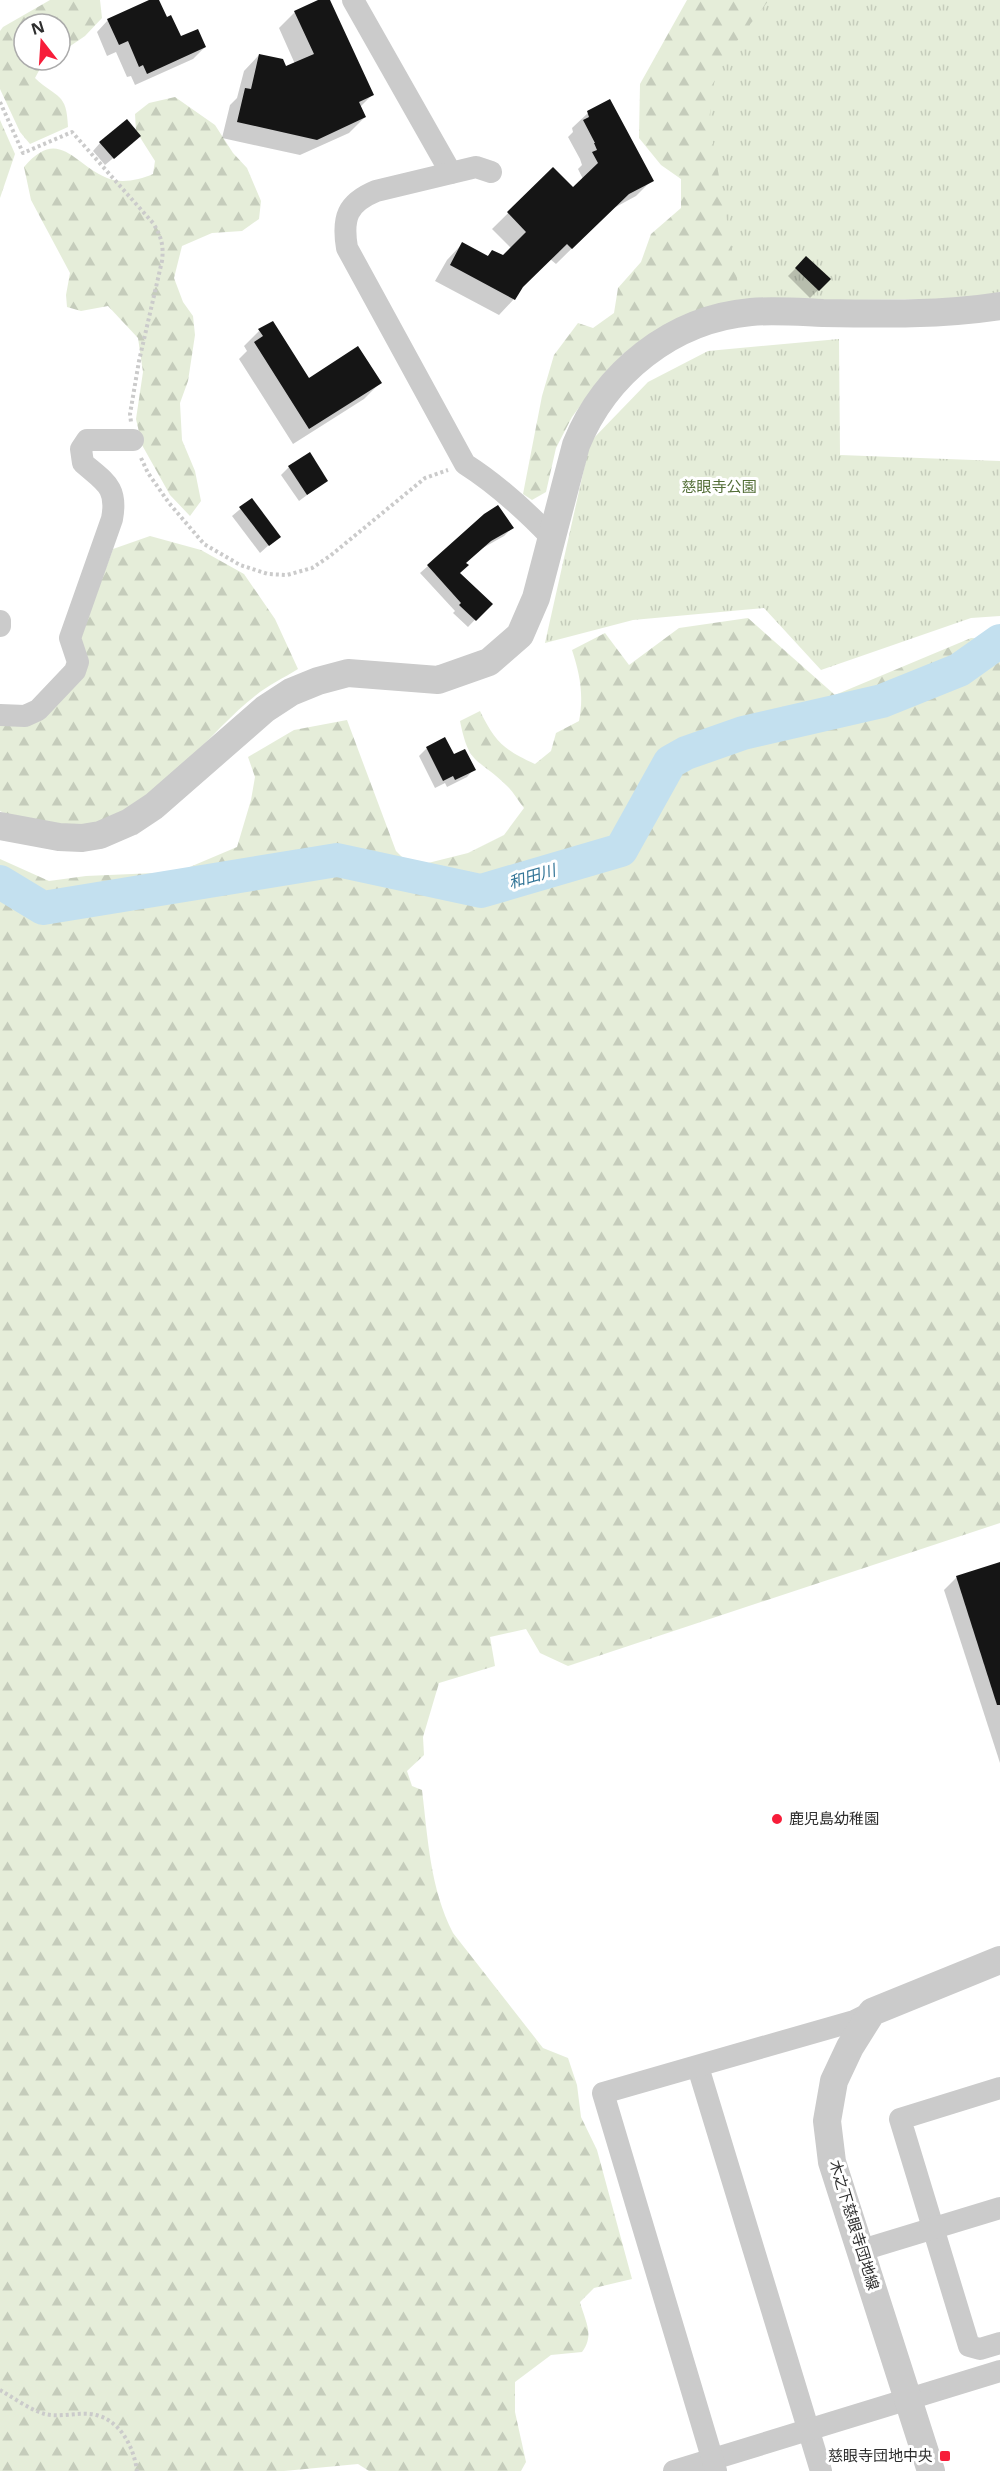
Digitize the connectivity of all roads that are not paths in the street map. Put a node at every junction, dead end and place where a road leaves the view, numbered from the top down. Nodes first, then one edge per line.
1 (353, 0) edge
2 (491, 172) dead end
3 (451, 173) junction
4 (1000, 306) edge
5 (133, 440) road end
6 (551, 537) junction
7 (0, 621) edge
8 (0, 626) edge
9 (0, 715) edge
10 (0, 826) edge
11 (1000, 1960) edge
12 (873, 2012) junction
13 (698, 2067) junction
14 (1000, 2088) edge
15 (1000, 2208) edge
16 (934, 2227) junction
17 (862, 2250) junction
18 (1000, 2343) edge
19 (1000, 2371) edge
20 (909, 2398) junction
21 (809, 2430) junction
22 (715, 2465) edge
23 (674, 2471) edge
24 (822, 2471) edge
25 (931, 2471) edge

1 - 3 street
2 - 3 street
3 - 6 street
4 - 6 street
5 - 9 street
6 - 10 street
7 - 8 street
11 - 12 street
12 - 13 street
12 - 17 street, 木之下慈眼寺団地線
13 - 21 street
13 - 22 street
14 - 16 street
15 - 16 street
16 - 17 street
16 - 18 street
17 - 20 street, 木之下慈眼寺団地線
19 - 20 street
20 - 21 street
20 - 25 street, 木之下慈眼寺団地線
21 - 22 street
21 - 24 street
22 - 23 street

